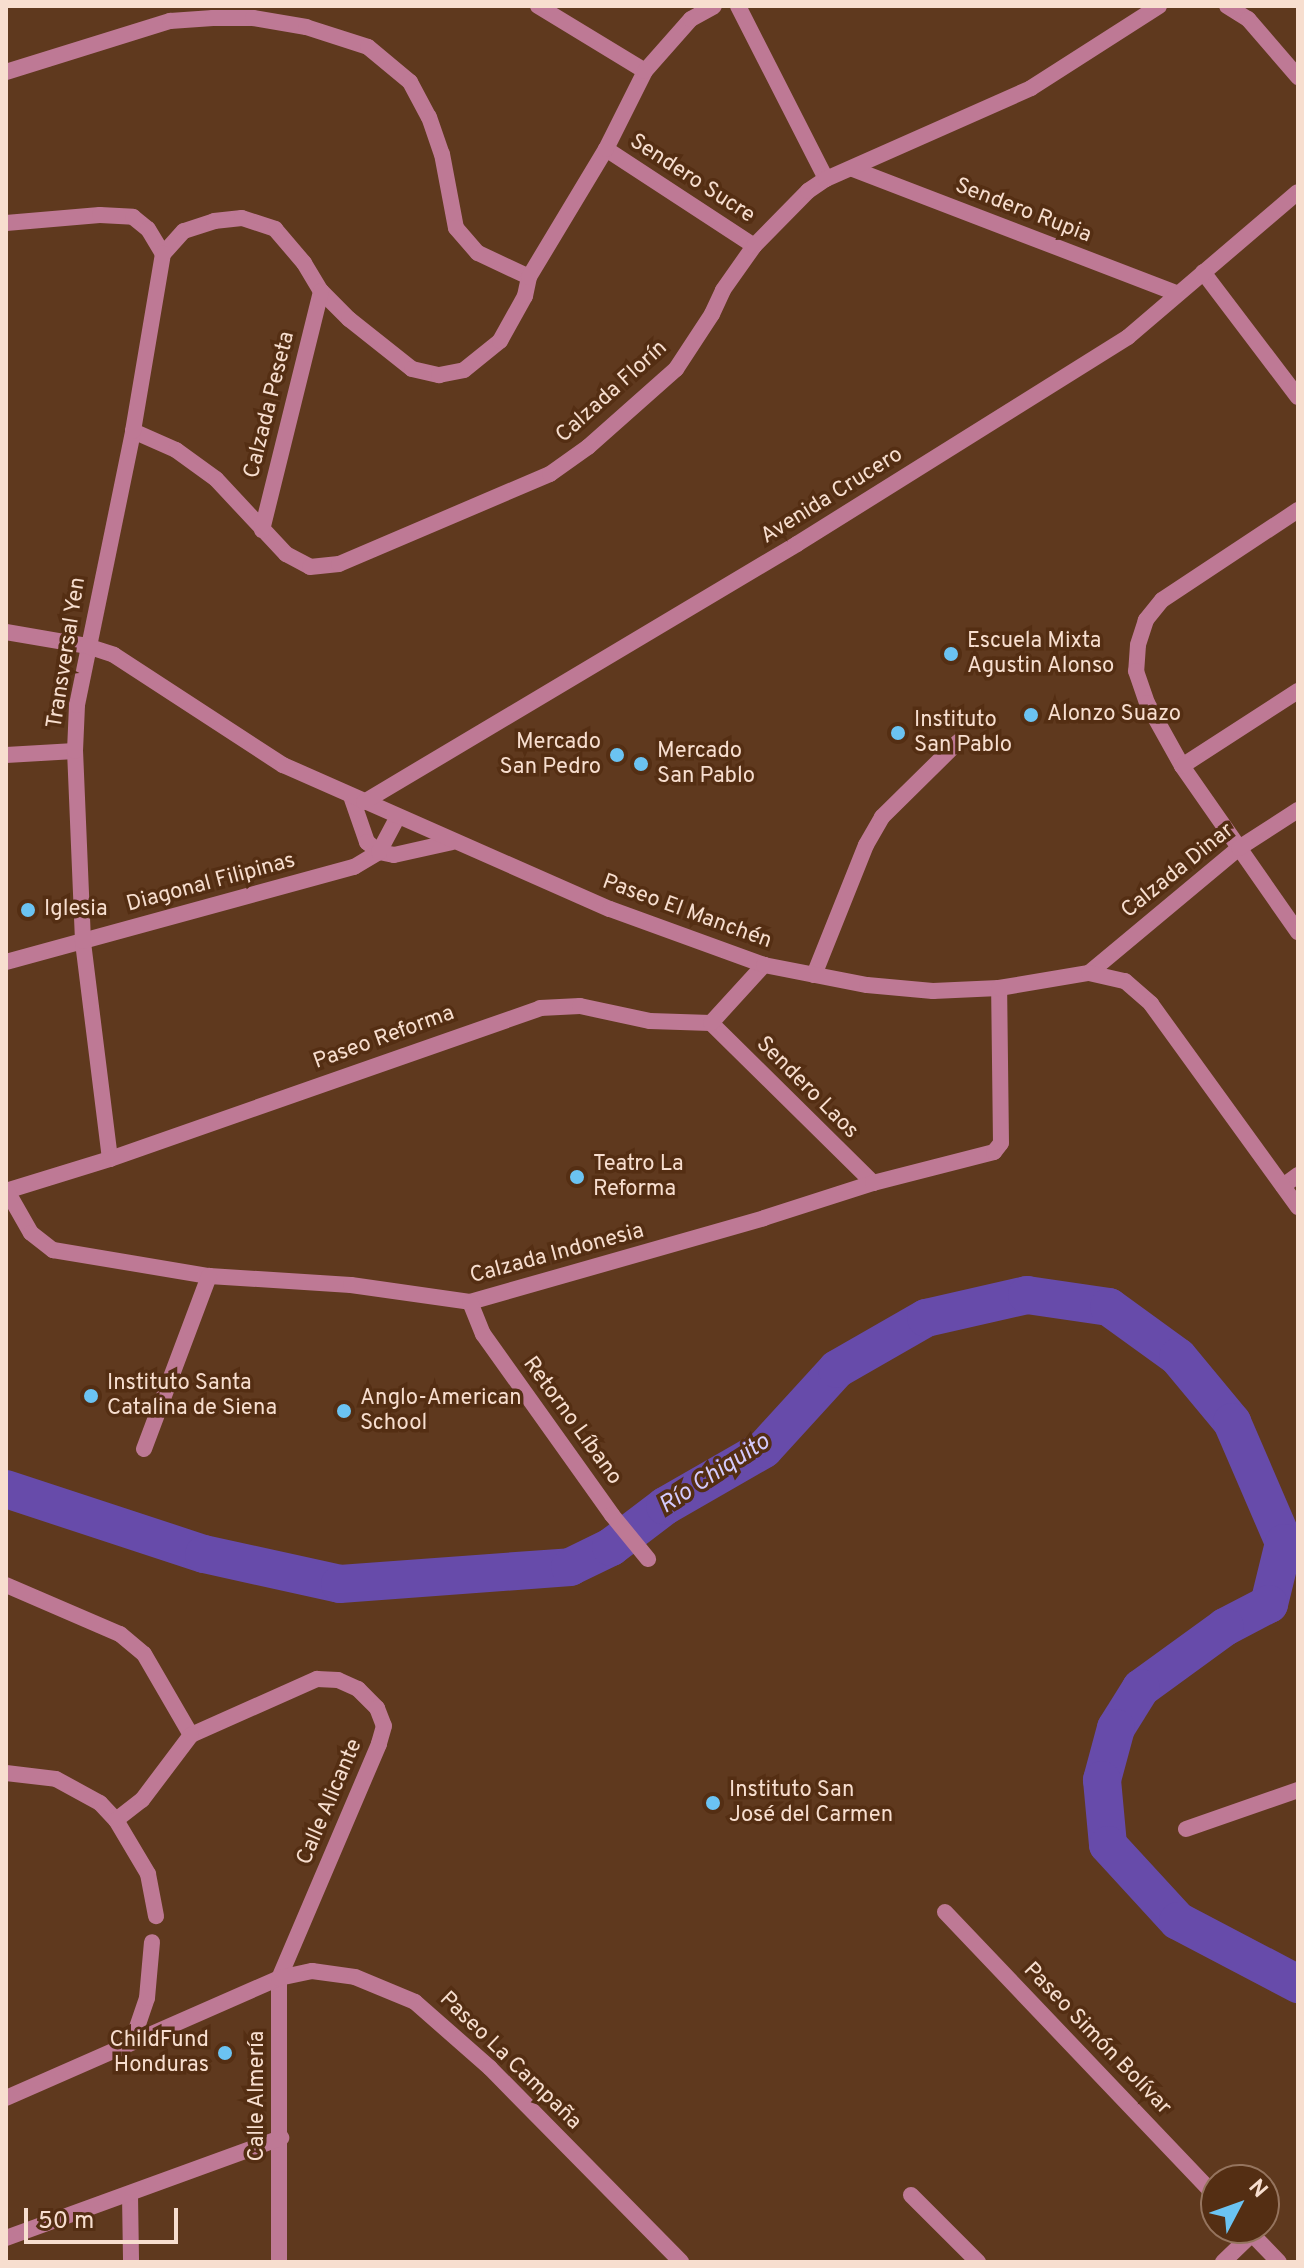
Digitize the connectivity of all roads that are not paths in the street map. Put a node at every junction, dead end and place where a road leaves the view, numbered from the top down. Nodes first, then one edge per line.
1 (538, 6) edge
2 (714, 6) edge
3 (738, 6) edge
4 (1159, 6) edge
5 (1227, 6) edge
6 (645, 71) junction
7 (6, 72) edge
8 (1298, 77) edge
9 (606, 149) junction
10 (853, 169) junction
11 (826, 179) junction
12 (1298, 192) edge
13 (6, 223) edge
14 (754, 246) junction
15 (163, 254) junction
16 (1203, 272) junction
17 (529, 277) junction
18 (321, 291) junction
19 (1178, 294) junction
20 (1292, 376) edge
21 (1298, 397) edge
22 (133, 431) junction
23 (1298, 510) edge
24 (262, 530) junction
25 (6, 632) edge
26 (87, 646) junction
27 (1298, 691) edge
28 (958, 742) dead end
29 (75, 751) junction
30 (6, 755) edge
31 (1182, 766) junction
32 (358, 799) junction
33 (1298, 810) edge
34 (398, 817) junction
35 (452, 842) junction
36 (1239, 848) junction
37 (379, 852) junction
38 (1298, 932) edge
39 (83, 941) junction
40 (6, 962) edge
41 (764, 965) junction
42 (1089, 973) junction
43 (814, 975) junction
44 (999, 988) junction
45 (711, 1023) junction
46 (110, 1159) junction
47 (1298, 1175) edge
48 (873, 1183) junction
49 (1283, 1186) junction
50 (6, 1191) edge
51 (1298, 1207) edge
52 (209, 1276) junction
53 (470, 1302) junction
54 (144, 1449) dead end
55 (648, 1559) dead end
56 (6, 1585) edge
57 (191, 1735) junction
58 (6, 1773) edge
59 (1298, 1790) edge
60 (116, 1820) junction
61 (1186, 1829) dead end
62 (945, 1912) dead end
63 (156, 1916) dead end
64 (152, 1942) dead end
65 (279, 1978) junction
66 (132, 2042) junction
67 (6, 2098) edge
68 (281, 2138) junction
69 (1200, 2180) edge
70 (130, 2195) junction
71 (911, 2195) dead end
72 (6, 2238) edge
73 (1238, 2244) edge
74 (1262, 2244) edge
75 (131, 2262) edge
76 (279, 2262) edge
77 (681, 2262) edge
78 (978, 2262) edge
79 (1223, 2262) edge
80 (1279, 2262) edge

1 - 6 street
2 - 6 street
3 - 11 street
4 - 10 street, Calzada Florín
5 - 8 street
6 - 9 street
7 - 17 street
9 - 14 street, Sendero Sucre
9 - 17 street
10 - 11 street, Calzada Florín
10 - 19 street, Sendero Rupia
11 - 14 street, Calzada Florín
12 - 16 street, Avenida Crucero
13 - 15 street
14 - 24 street, Calzada Florín
15 - 18 street
15 - 22 street, Transversal Yen
16 - 19 street, Avenida Crucero
16 - 20 street
17 - 18 street
18 - 24 street, Calzada Peseta
19 - 32 street, Avenida Crucero
20 - 21 street
22 - 24 street, Calzada Florín
22 - 26 street, Transversal Yen
23 - 31 street
25 - 26 street, Paseo El Manchén
26 - 29 street, Transversal Yen
26 - 32 street, Paseo El Manchén
27 - 31 street
28 - 43 street
29 - 30 street
29 - 39 street, Transversal Yen
31 - 36 street
32 - 34 street, Paseo El Manchén
32 - 37 street
33 - 36 street, Calzada Dinar
34 - 35 street, Paseo El Manchén
34 - 37 street
35 - 37 street, Diagonal Filipinas
35 - 41 street, Paseo El Manchén
36 - 38 street
36 - 42 street, Calzada Dinar
37 - 39 street, Diagonal Filipinas
39 - 40 street, Diagonal Filipinas
39 - 46 street, Transversal Yen
41 - 43 street, Paseo El Manchén
41 - 45 street
42 - 44 street, Paseo El Manchén
42 - 49 street, Paseo El Manchén
43 - 44 street, Paseo El Manchén
44 - 48 street, Calzada Indonesia
45 - 46 street, Paseo Reforma
45 - 48 street, Sendero Laos
46 - 50 street, Paseo Reforma
47 - 49 street
48 - 53 street, Calzada Indonesia
49 - 51 street, Paseo El Manchén
50 - 52 street, Calzada Indonesia
52 - 53 street, Calzada Indonesia
52 - 54 street
53 - 55 street, Retorno Líbano
56 - 57 street
57 - 60 street
57 - 65 street, Calle Alicante
58 - 60 street
59 - 61 street
60 - 63 street
62 - 69 street, Paseo Simón Bolívar
64 - 66 street
65 - 66 street, Paseo La Campaña
65 - 68 street, Calle Almería
65 - 77 street, Paseo La Campaña
66 - 67 street, Paseo La Campaña
68 - 70 street
68 - 76 street, Calle Almería
70 - 72 street
70 - 75 street
71 - 78 street
73 - 79 street
74 - 80 street

